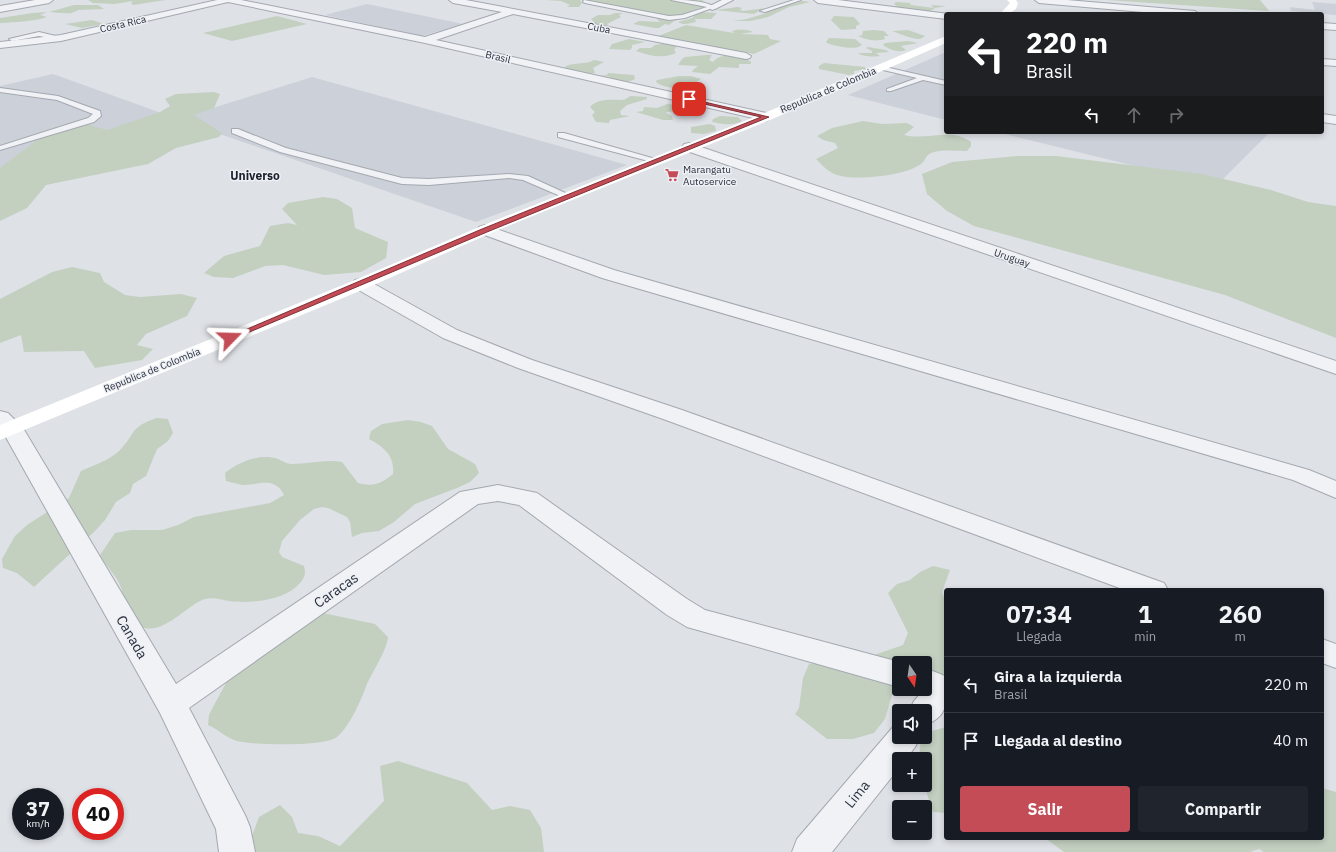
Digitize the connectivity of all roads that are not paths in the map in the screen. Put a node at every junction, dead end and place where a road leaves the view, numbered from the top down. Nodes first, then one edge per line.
1 (49, 0) edge
2 (229, 0) edge
3 (453, 0) edge
4 (586, 0) edge
5 (673, 0) edge
6 (729, 0) edge
7 (799, 0) edge
8 (818, 0) edge
9 (1011, 0) edge
10 (1039, 0) edge
11 (712, 7) junction
12 (0, 9) edge
13 (513, 11) junction
14 (763, 11) dead end
15 (1006, 12) edge
16 (1162, 12) edge
17 (944, 16) edge
18 (1324, 26) edge
19 (1336, 27) edge
20 (21, 31) dead end
21 (39, 34) junction
22 (61, 38) junction
23 (425, 40) junction
24 (15, 41) junction
25 (944, 41) edge
26 (0, 45) edge
27 (746, 56) dead end
28 (1324, 62) edge
29 (1336, 63) edge
30 (881, 68) junction
31 (923, 77) junction
32 (944, 82) edge
33 (0, 90) edge
34 (889, 90) dead end
35 (766, 117) junction
36 (1324, 118) edge
37 (1336, 120) edge
38 (235, 131) dead end
39 (561, 135) dead end
40 (689, 147) junction
41 (0, 148) edge
42 (655, 160) junction
43 (568, 196) junction
44 (485, 230) junction
45 (361, 284) junction
46 (1336, 368) edge
47 (4, 427) edge
48 (1336, 490) edge
49 (1149, 588) edge
50 (1324, 652) edge
51 (1336, 656) edge
52 (892, 672) edge
53 (171, 704) junction
54 (898, 744) edge
55 (236, 852) edge
56 (810, 852) edge

1 - 12 street
2 - 22 street, Costa Rica
2 - 23 street, Brasil
3 - 13 street, Cuba
4 - 11 lane
5 - 11 lane
6 - 11 street
7 - 14 lane
8 - 17 street
9 - 15 street
10 - 16 street
13 - 23 street
13 - 27 street, Cuba
18 - 19 street
20 - 21 lane
21 - 22 lane
21 - 24 lane
22 - 24 street, Costa Rica
23 - 35 street, Brasil
24 - 26 street, Costa Rica
25 - 30 street, Republica de Colombia
28 - 29 street
30 - 31 lane
30 - 35 street, Republica de Colombia
31 - 32 lane
31 - 34 lane
33 - 41 lane
35 - 40 street, Republica de Colombia
36 - 37 street
38 - 43 lane
39 - 42 lane
40 - 42 street, Republica de Colombia
40 - 46 street, Uruguay
42 - 43 street, Republica de Colombia
43 - 44 street, Republica de Colombia
44 - 45 street, Republica de Colombia
44 - 48 street
45 - 47 street, Republica de Colombia
45 - 49 street
47 - 53 street, Canada
50 - 51 street
52 - 53 street, Caracas
53 - 55 street, Canada
54 - 56 street, Lima

